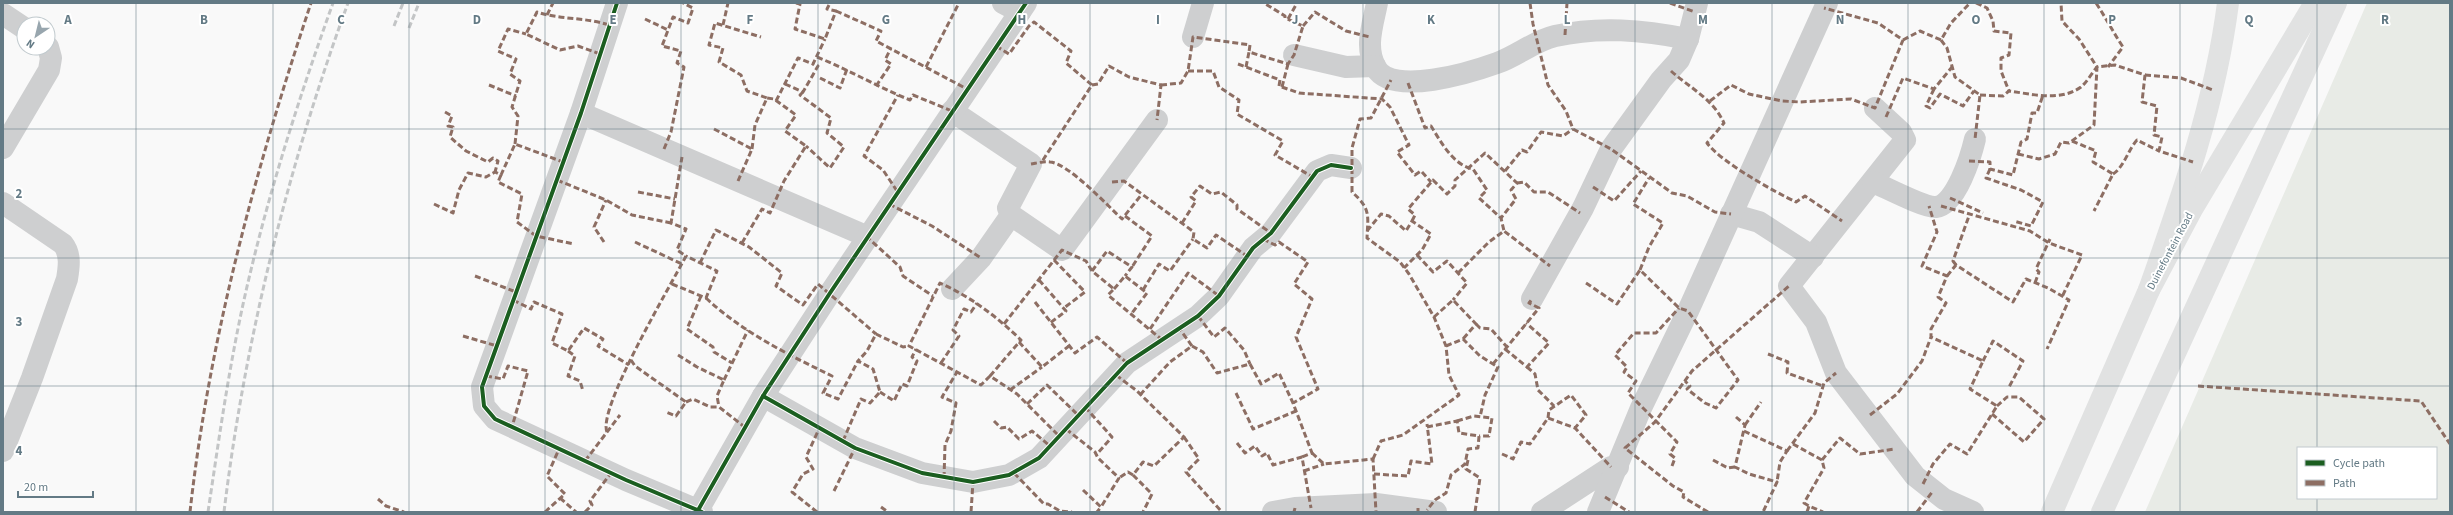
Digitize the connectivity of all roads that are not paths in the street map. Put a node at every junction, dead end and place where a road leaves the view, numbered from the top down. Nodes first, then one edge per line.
1 (616, 3) edge
2 (1203, 3) edge
3 (1377, 3) edge
4 (1697, 3) edge
5 (1827, 3) edge
6 (2228, 3) edge
7 (2315, 3) edge
8 (2336, 3) edge
9 (1016, 6) edge
10 (3, 14) edge
11 (16, 23) edge
12 (1193, 37) dead end
13 (1688, 39) junction
14 (1294, 55) dead end
15 (50, 56) edge
16 (1375, 66) junction
17 (1875, 108) dead end
18 (952, 111) junction
19 (581, 113) junction
20 (1157, 120) dead end
21 (1975, 139) dead end
22 (3, 148) edge
23 (1351, 168) dead end
24 (1873, 182) junction
25 (3, 203) edge
26 (1011, 214) junction
27 (1731, 214) junction
28 (866, 236) junction
29 (1813, 257) junction
30 (952, 289) dead end
31 (2149, 290) junction
32 (1532, 299) dead end
33 (763, 396) junction
34 (3, 451) edge
35 (1618, 467) junction
36 (699, 511) edge
37 (1273, 512) edge
38 (1436, 512) edge
39 (1542, 512) edge
40 (1598, 512) edge
41 (1973, 512) edge
42 (2052, 512) edge
43 (2102, 512) edge

1 - 19 street
2 - 12 street
3 - 16 street
4 - 13 street
5 - 27 street
6 - 31 main road
7 - 31 main road, Duinefontein Road
8 - 43 main road
9 - 18 street
10 - 11 street
13 - 16 street
13 - 32 street
14 - 16 street
15 - 22 street
17 - 24 street
18 - 26 street
18 - 28 street
19 - 28 street
19 - 36 street
20 - 26 street
21 - 24 street
23 - 33 street
24 - 29 street
25 - 34 street
26 - 30 street
27 - 29 street
27 - 35 street
28 - 33 street
29 - 41 street
31 - 42 main road, Duinefontein Road
33 - 36 street
35 - 39 street
35 - 40 street
37 - 38 street

